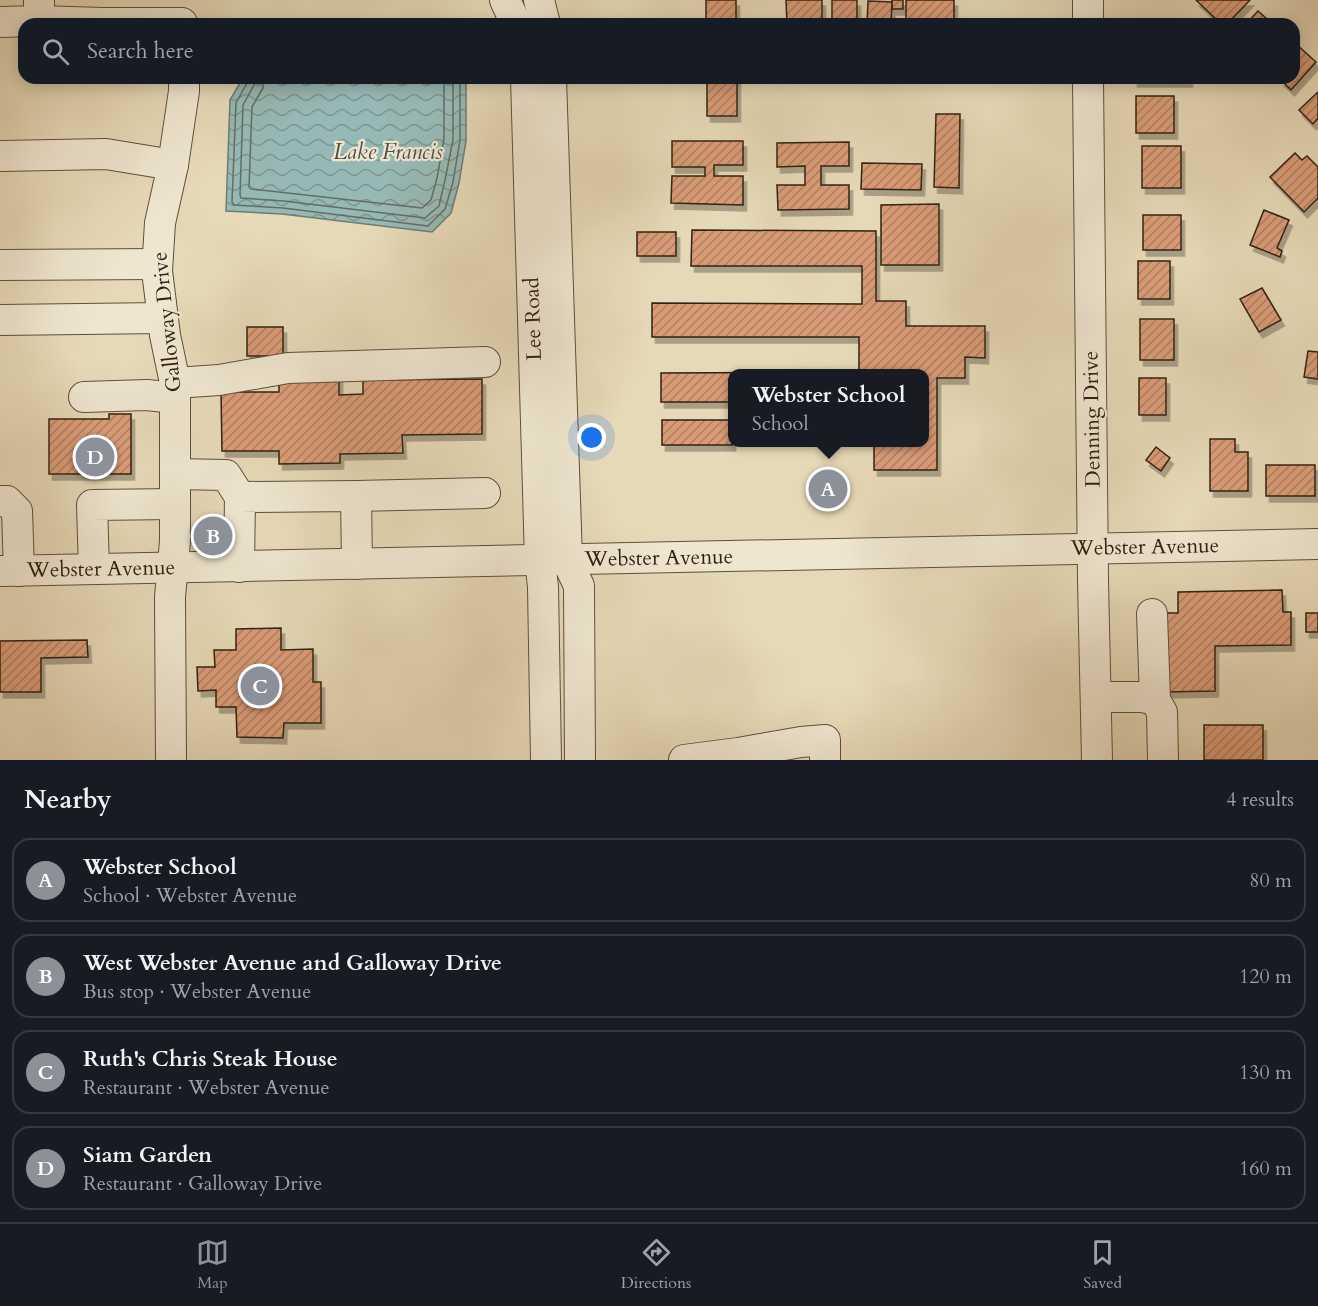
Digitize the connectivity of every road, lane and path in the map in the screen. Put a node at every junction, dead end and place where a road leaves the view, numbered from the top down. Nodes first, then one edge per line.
1 (505, 0) edge
2 (539, 0) edge
3 (1088, 0) edge
4 (39, 11) edge
5 (182, 16) edge
6 (76, 18) edge
7 (159, 18) edge
8 (513, 18) edge
9 (544, 18) edge
10 (1088, 18) edge
11 (0, 22) edge
12 (184, 84) edge
13 (526, 84) edge
14 (551, 84) edge
15 (1088, 84) edge
16 (0, 156) edge
17 (173, 165) junction
18 (542, 199) junction
19 (158, 264) junction
20 (0, 265) edge
21 (163, 318) junction
22 (0, 320) edge
23 (485, 362) dead end
24 (175, 390) junction
25 (84, 397) dead end
26 (175, 474) junction
27 (485, 493) dead end
28 (356, 496) junction
29 (240, 497) junction
30 (0, 501) edge
31 (175, 504) junction
32 (1318, 544) edge
33 (1093, 548) junction
34 (554, 560) junction
35 (357, 564) junction
36 (240, 567) junction
37 (172, 568) junction
38 (94, 569) junction
39 (10, 571) edge
40 (1152, 614) dead end
41 (1096, 697) junction
42 (1155, 700) junction
43 (171, 760) edge
44 (546, 760) edge
45 (580, 760) edge
46 (684, 760) edge
47 (825, 760) edge
48 (1097, 760) edge
49 (1163, 760) edge

1 - 8 street
2 - 9 street
3 - 10 street
4 - 6 street
4 - 11 street
5 - 7 street
12 - 17 street, Galloway Drive
13 - 18 street, Lee Road
14 - 18 street, Lee Road
15 - 33 street, Denning Drive
16 - 17 street
17 - 19 street, Galloway Drive
18 - 34 street, Lee Road
19 - 20 street
19 - 21 street, Galloway Drive
21 - 22 street
21 - 24 street, Galloway Drive
23 - 24 street
24 - 25 street
24 - 26 street, Galloway Drive
26 - 29 street
26 - 31 street, Galloway Drive
27 - 28 street
28 - 29 street
28 - 35 street
29 - 36 street
30 - 39 street
31 - 37 street, Galloway Drive
31 - 38 street
32 - 33 street, Webster Avenue
33 - 34 street, Webster Avenue
33 - 41 street, Denning Drive
34 - 35 street, Webster Avenue
34 - 44 street, Lee Road
34 - 45 street
35 - 36 street, Webster Avenue
36 - 37 street, Webster Avenue
37 - 38 street, Webster Avenue
37 - 43 street, Galloway Drive
38 - 39 street, Webster Avenue
40 - 42 street
41 - 42 street
41 - 48 street, Denning Drive
42 - 49 street
46 - 47 street

